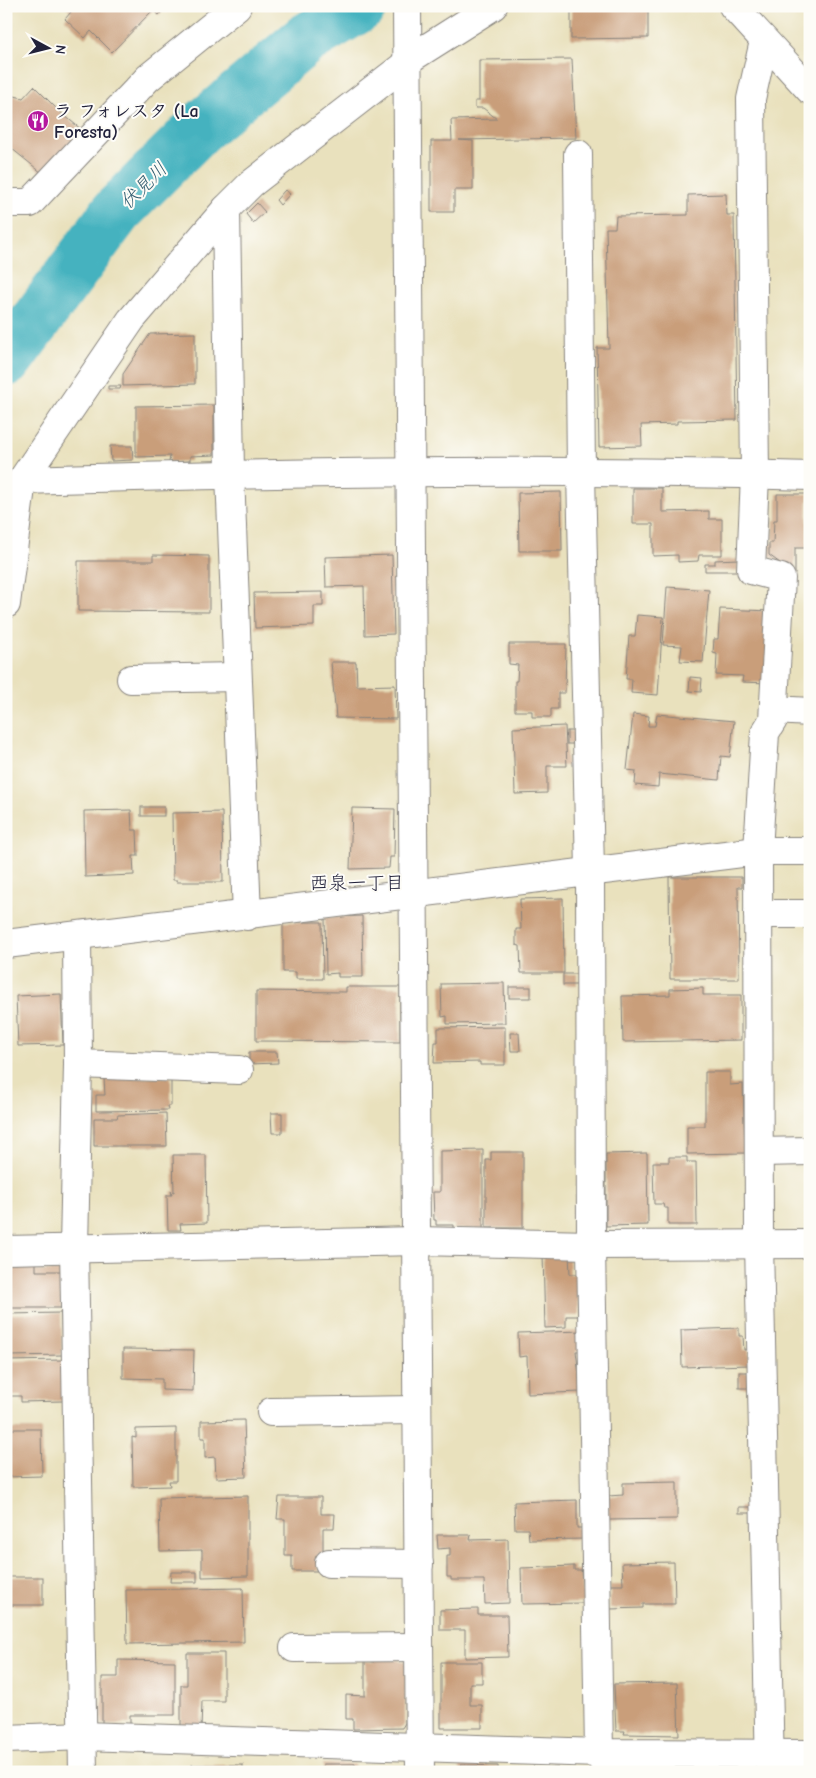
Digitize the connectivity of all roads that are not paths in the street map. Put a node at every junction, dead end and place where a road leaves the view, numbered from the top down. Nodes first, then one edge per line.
1 (407, 6) edge
2 (493, 6) edge
3 (733, 6) edge
4 (234, 7) edge
5 (764, 41) junction
6 (408, 60) junction
7 (810, 90) edge
8 (578, 154) dead end
9 (6, 203) edge
10 (226, 209) junction
11 (411, 472) junction
12 (581, 473) junction
13 (230, 474) junction
14 (754, 475) junction
15 (810, 476) edge
16 (22, 480) junction
17 (6, 604) edge
18 (237, 677) junction
19 (131, 680) dead end
20 (774, 710) junction
21 (810, 712) edge
22 (758, 851) junction
23 (810, 851) edge
24 (590, 871) junction
25 (413, 894) junction
26 (758, 914) junction
27 (810, 914) edge
28 (247, 916) junction
29 (77, 936) junction
30 (6, 944) edge
31 (78, 1064) junction
32 (239, 1070) dead end
33 (810, 1151) edge
34 (759, 1152) junction
35 (417, 1241) junction
36 (759, 1244) junction
37 (810, 1244) edge
38 (591, 1245) junction
39 (74, 1247) junction
40 (6, 1250) edge
41 (417, 1410) junction
42 (271, 1412) dead end
43 (329, 1563) dead end
44 (420, 1564) junction
45 (419, 1647) junction
46 (294, 1648) dead end
47 (83, 1736) junction
48 (6, 1738) edge
49 (810, 1754) edge
50 (420, 1759) edge
51 (603, 1762) edge
52 (770, 1762) edge
53 (83, 1772) edge

1 - 6 street
2 - 6 street
3 - 5 street
4 - 9 street
5 - 7 street
5 - 14 street
6 - 10 street
6 - 11 street
8 - 12 street
10 - 13 street
10 - 16 street
11 - 12 street
11 - 13 street
11 - 25 street
12 - 14 street
12 - 24 street
13 - 16 street
13 - 18 street
14 - 15 street
14 - 20 street
16 - 17 street
18 - 19 street
18 - 28 street
20 - 21 street
20 - 22 street
22 - 23 street
22 - 24 street
22 - 26 street
24 - 25 street
24 - 38 street
25 - 28 street
25 - 35 street
26 - 27 street
26 - 34 street
28 - 29 street
29 - 30 street
29 - 31 street
31 - 32 street
31 - 39 street
33 - 34 street
34 - 36 street
35 - 38 street
35 - 39 street
35 - 41 street
36 - 37 street
36 - 38 street
36 - 52 street
38 - 51 street
39 - 40 street
39 - 47 street
41 - 42 street
41 - 44 street
43 - 44 street
44 - 45 street
45 - 46 street
45 - 50 street
47 - 48 street
47 - 50 street
47 - 53 street
49 - 52 street
50 - 51 street
51 - 52 street

